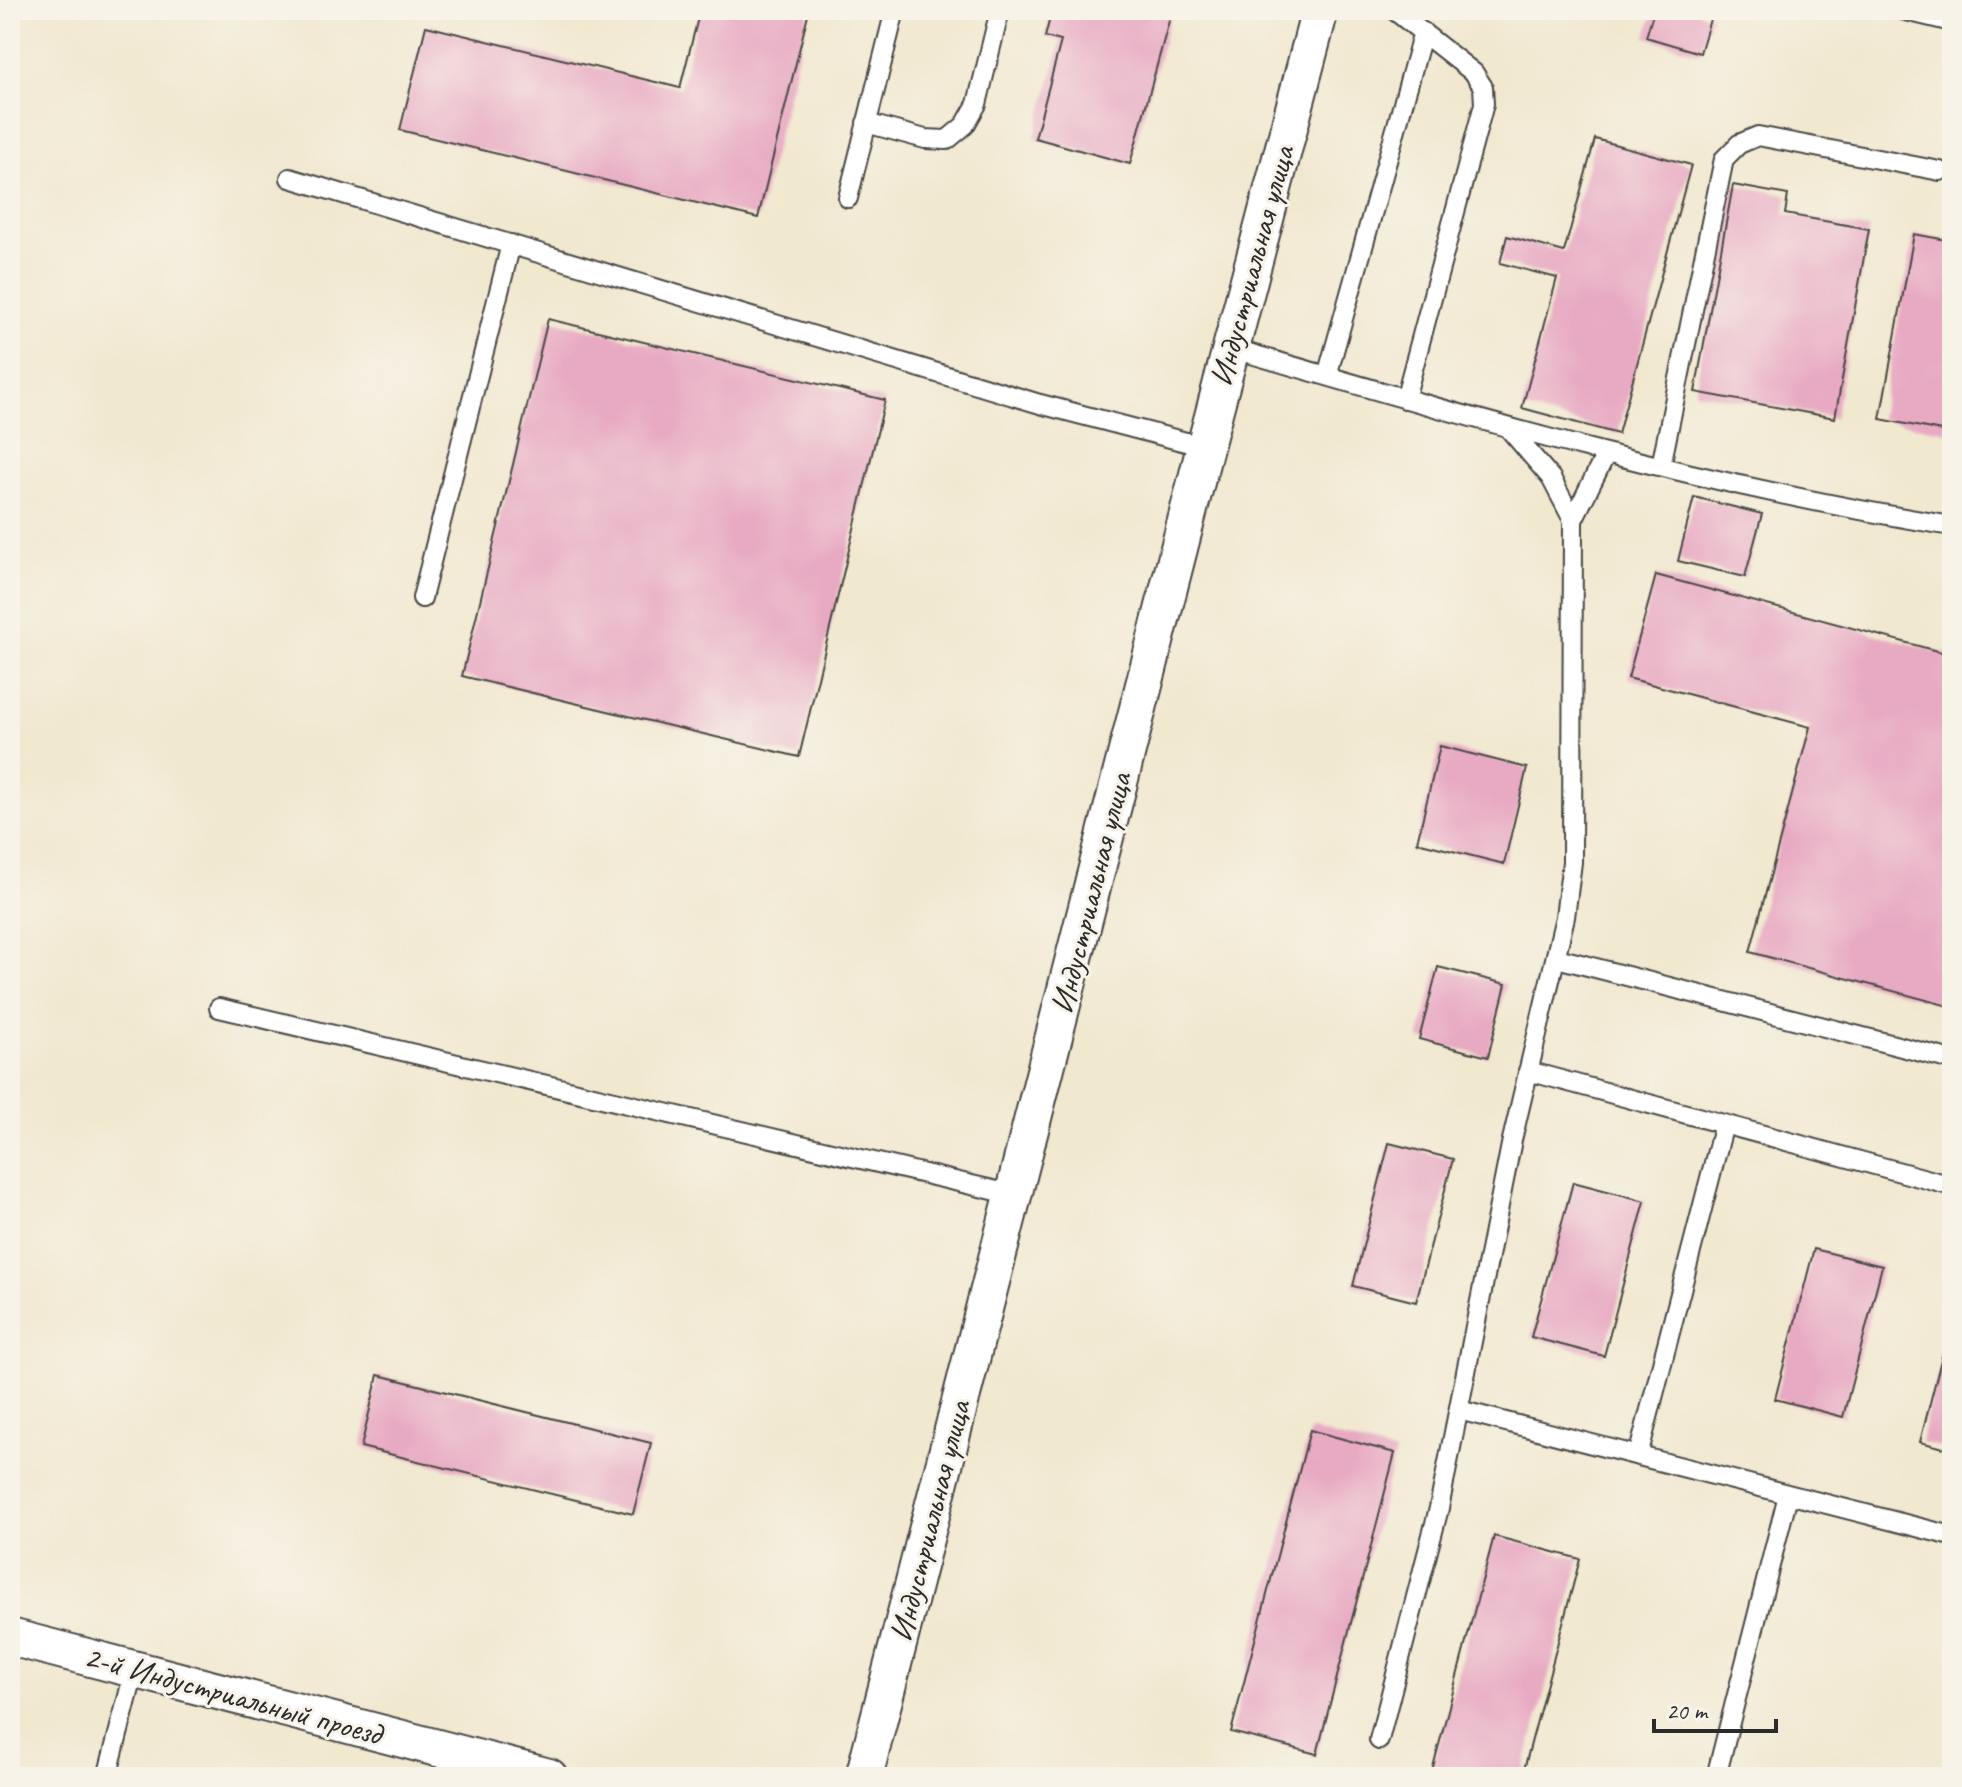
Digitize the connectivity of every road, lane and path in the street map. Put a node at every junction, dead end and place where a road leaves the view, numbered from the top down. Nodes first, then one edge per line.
1 (895, 10) edge
2 (1000, 10) edge
3 (1320, 10) edge
4 (1394, 10) edge
5 (1902, 10) edge
6 (1952, 22) edge
7 (1423, 32) junction
8 (866, 123) junction
9 (1940, 171) dead end
10 (290, 178) dead end
11 (848, 198) dead end
12 (511, 244) junction
13 (1231, 348) junction
14 (1327, 376) junction
15 (1405, 399) junction
16 (1510, 430) junction
17 (1205, 447) junction
18 (1606, 454) junction
19 (1661, 466) junction
20 (1573, 520) junction
21 (1952, 526) edge
22 (422, 598) dead end
23 (1557, 958) junction
24 (219, 1008) dead end
25 (1952, 1060) edge
26 (1528, 1071) junction
27 (1724, 1124) junction
28 (1952, 1186) edge
29 (1014, 1195) junction
30 (1459, 1410) junction
31 (1638, 1456) junction
32 (1788, 1495) junction
33 (1952, 1536) edge
34 (10, 1637) edge
35 (135, 1669) junction
36 (1379, 1740) dead end
37 (107, 1777) edge
38 (549, 1777) edge
39 (864, 1777) edge
40 (1716, 1777) edge

1 - 8 lane
2 - 8 lane
3 - 13 street, Индустриальная улица
4 - 7 lane
5 - 6 lane
7 - 14 lane
7 - 15 lane
8 - 11 lane
9 - 19 lane
10 - 12 lane
12 - 17 lane
12 - 22 lane
13 - 14 lane
13 - 17 street, Индустриальная улица
14 - 15 lane
15 - 16 lane
16 - 18 lane
16 - 20 lane
17 - 29 street, Индустриальная улица
18 - 19 lane
18 - 20 lane
19 - 21 lane
20 - 23 lane
23 - 25 lane
23 - 26 lane
24 - 29 lane
26 - 27 lane
26 - 30 lane
27 - 28 lane
27 - 31 lane
29 - 39 street, Индустриальная улица
30 - 31 lane
30 - 36 lane
31 - 32 lane
32 - 33 lane
32 - 40 lane
34 - 35 street, 2-й Индустриальный проезд
35 - 37 lane
35 - 38 street, 2-й Индустриальный проезд

